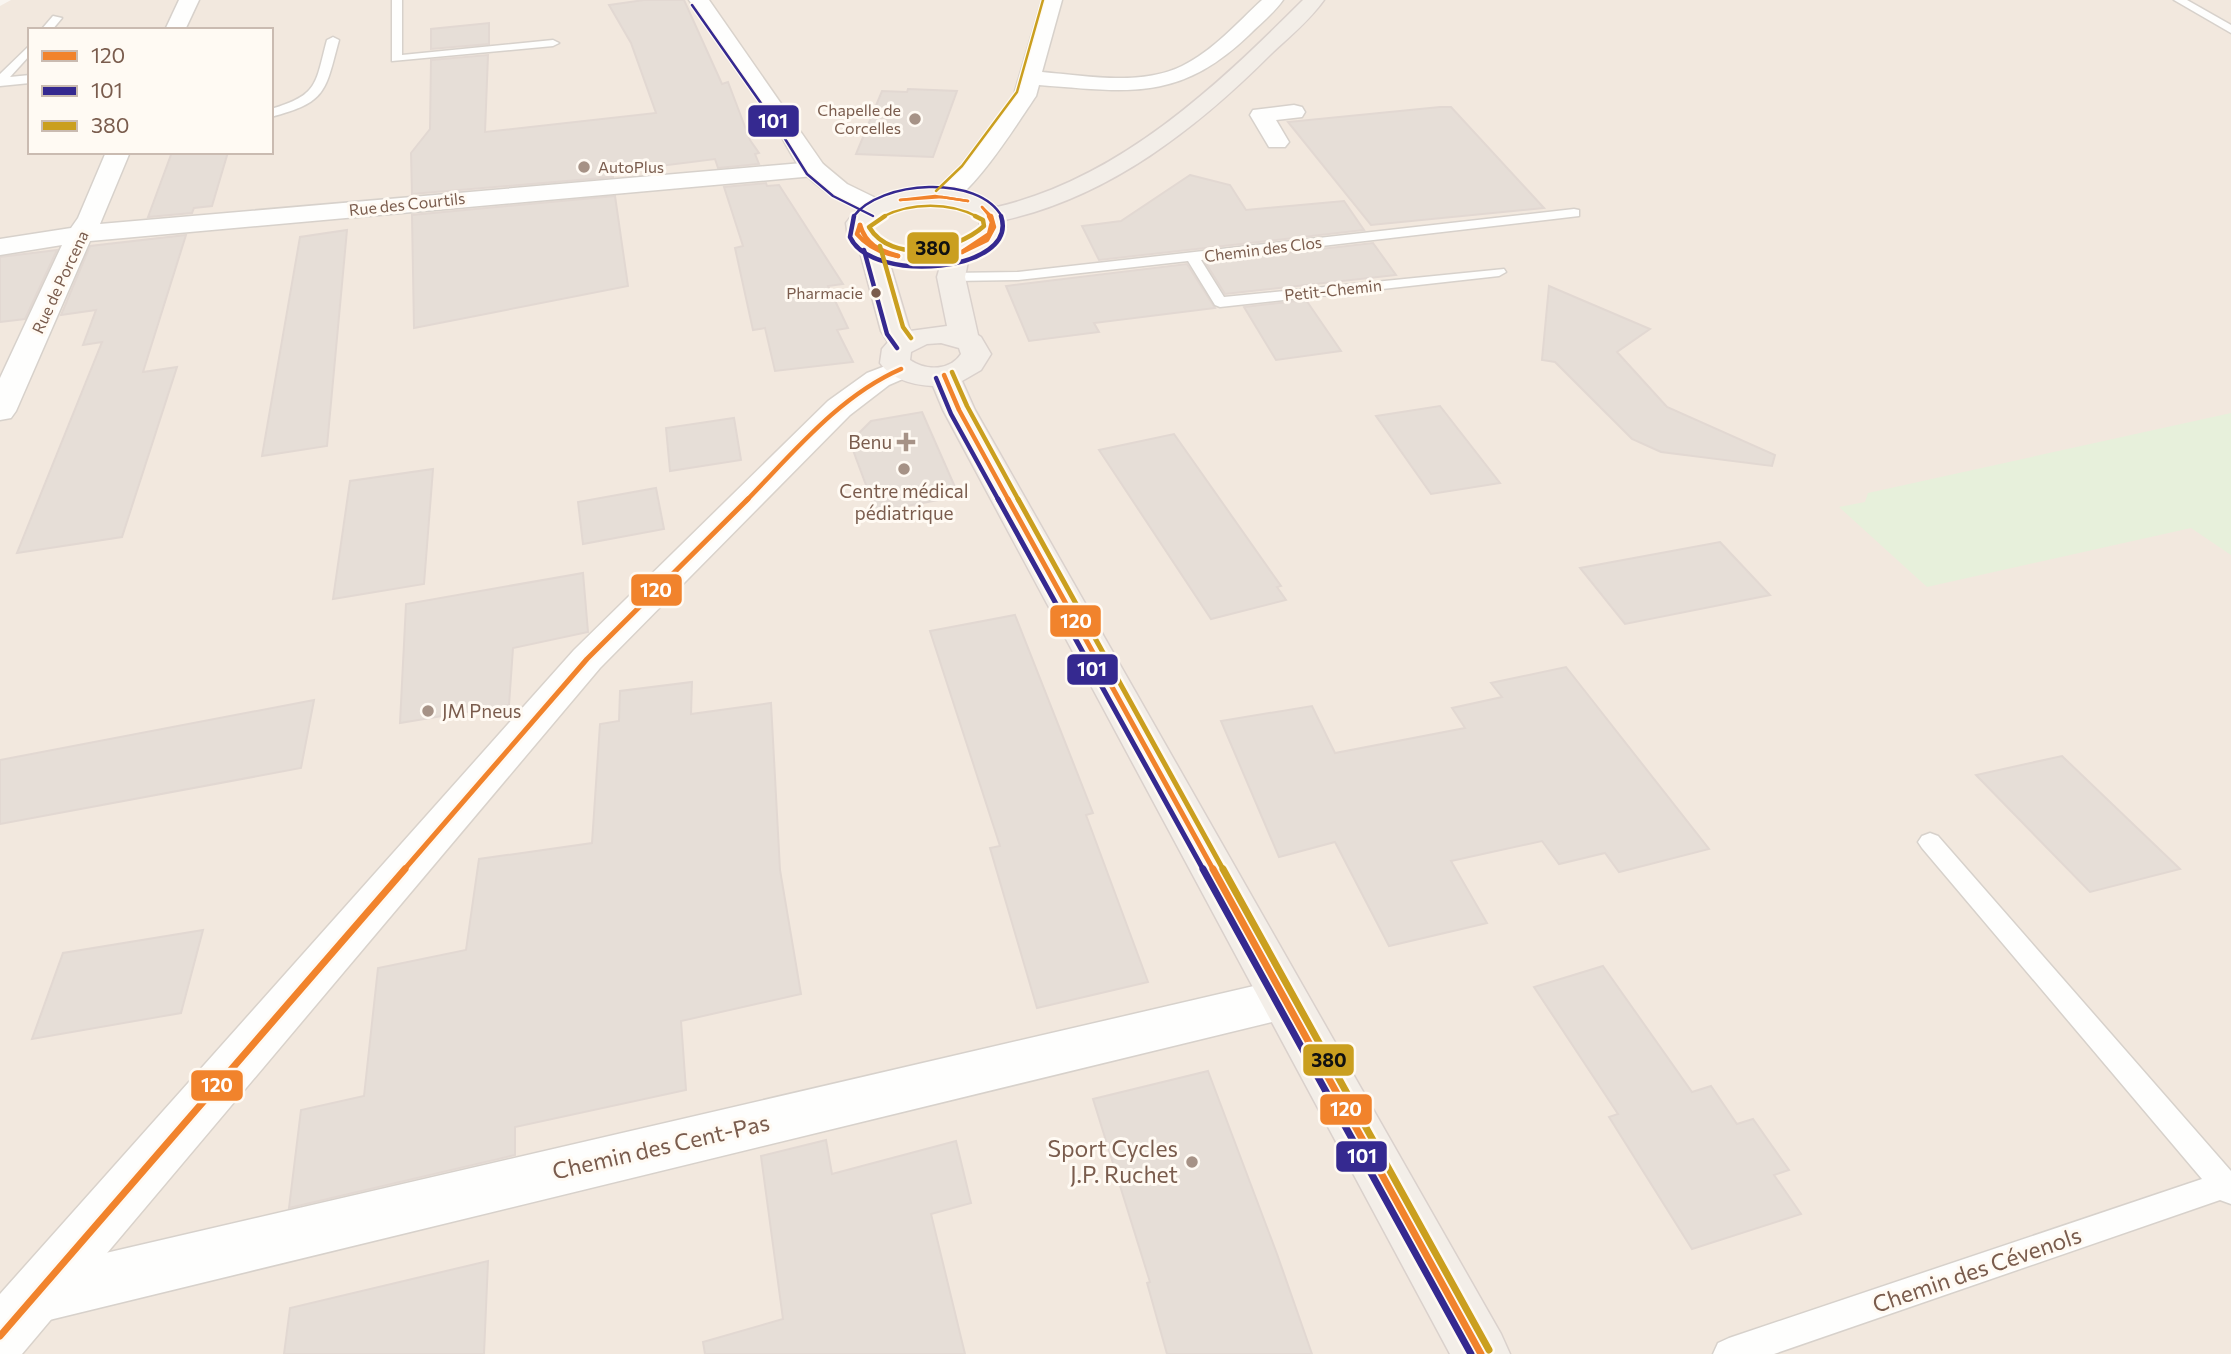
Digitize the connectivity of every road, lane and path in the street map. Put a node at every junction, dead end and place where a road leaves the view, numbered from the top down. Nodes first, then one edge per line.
1 (189, 0) edge
2 (397, 0) edge
3 (699, 0) edge
4 (1052, 0) edge
5 (1273, 0) edge
6 (1314, 0) edge
7 (2179, 0) edge
8 (57, 18) dead end
9 (48, 28) edge
10 (176, 28) edge
11 (2231, 30) edge
12 (333, 40) dead end
13 (553, 43) dead end
14 (28, 50) edge
15 (1032, 78) junction
16 (28, 79) edge
17 (0, 81) edge
18 (273, 112) edge
19 (1294, 112) dead end
20 (1277, 142) dead end
21 (117, 154) edge
22 (814, 169) junction
23 (942, 197) junction
24 (877, 208) junction
25 (1574, 213) dead end
26 (991, 215) junction
27 (80, 234) junction
28 (0, 247) edge
29 (872, 248) junction
30 (1193, 258) junction
31 (954, 265) junction
32 (1499, 272) dead end
33 (964, 339) junction
34 (903, 356) junction
35 (944, 375) junction
36 (0, 411) edge
37 (1930, 842) dead end
38 (1284, 999) junction
39 (2228, 1188) edge
40 (37, 1296) junction
41 (0, 1336) edge
42 (1481, 1354) edge
43 (1729, 1354) edge

1 - 10 street
2 - 13 lane
3 - 22 street
4 - 15 street
5 - 15 street
6 - 26 main road
7 - 11 lane
8 - 9 lane
12 - 18 lane
14 - 17 lane
15 - 23 street
16 - 17 lane
19 - 20 street
21 - 27 street, Rue de Porcena
22 - 24 street
22 - 27 street, Rue des Courtils
23 - 24 main road
23 - 26 main road
24 - 29 main road
25 - 30 lane, Chemin des Clos
26 - 31 main road
27 - 28 street, Rue des Courtils
27 - 36 street, Rue de Porcena
29 - 31 main road
29 - 34 main road
30 - 31 lane, Chemin des Clos
30 - 32 lane, Petit-Chemin
31 - 33 main road
33 - 34 main road
33 - 35 main road
34 - 35 main road
34 - 40 street
35 - 38 main road
37 - 39 lane, Chemin des Cévenols
38 - 40 street, Chemin des Cent-Pas
38 - 42 main road
39 - 43 lane, Chemin des Cévenols
40 - 41 street

